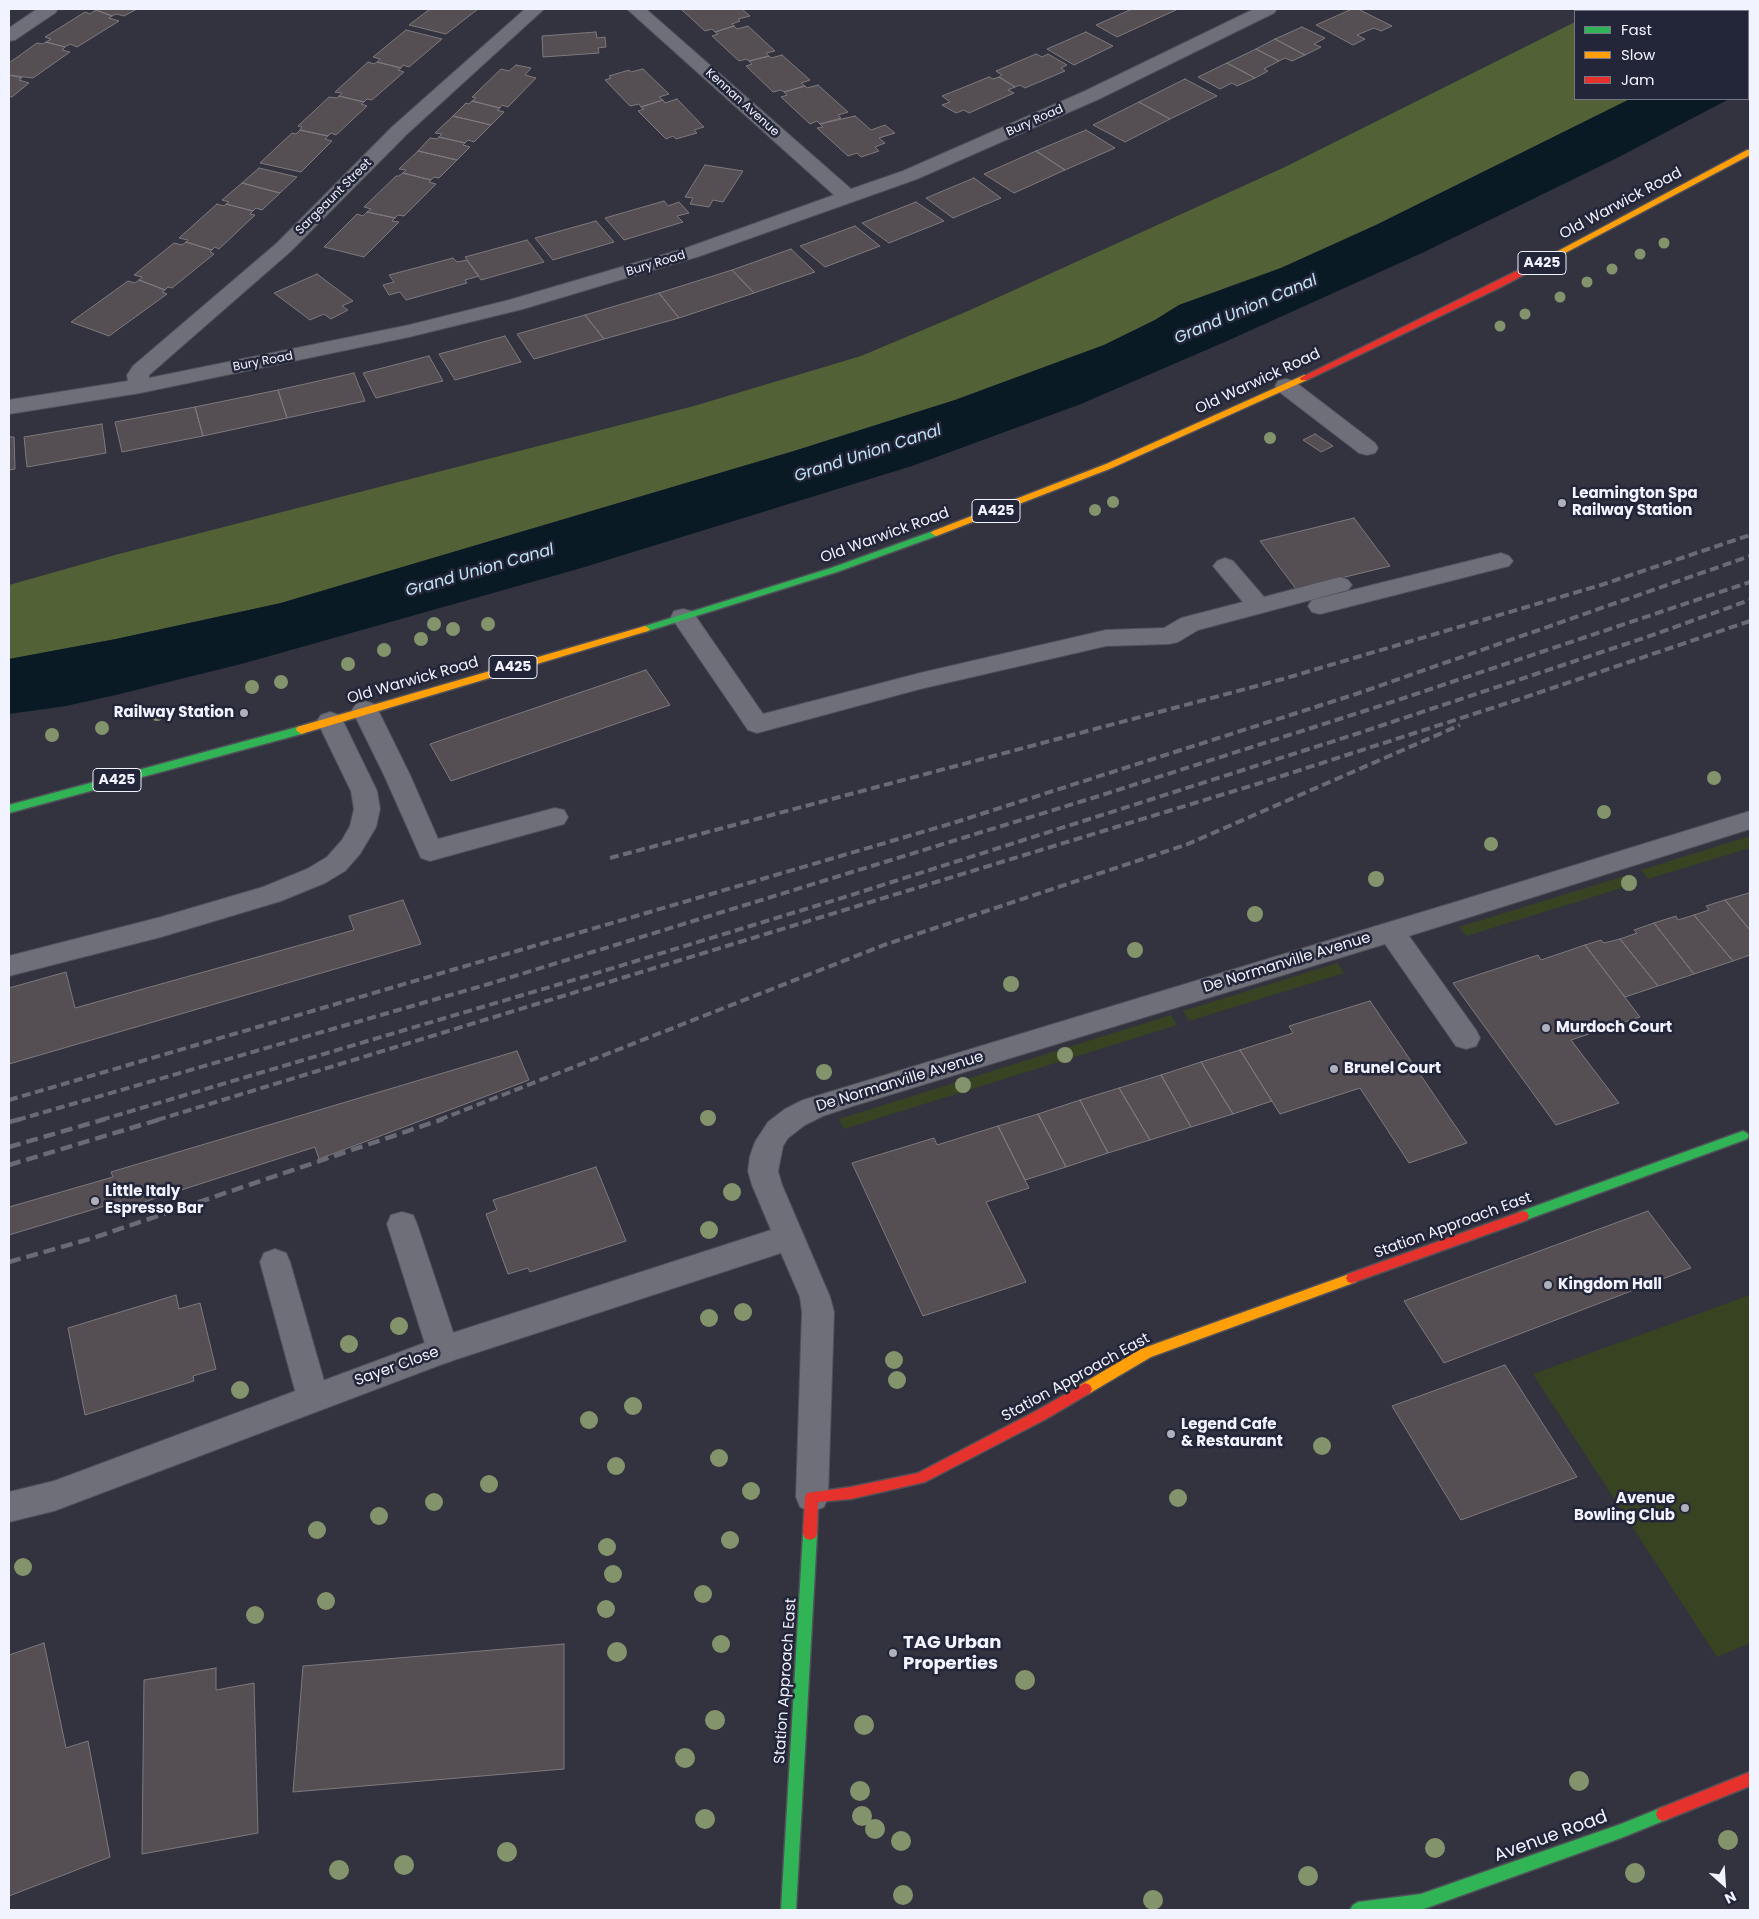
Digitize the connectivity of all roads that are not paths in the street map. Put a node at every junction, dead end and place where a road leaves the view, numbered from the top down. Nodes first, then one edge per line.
1 (49, 9) edge
2 (535, 9) edge
3 (636, 9) edge
4 (1268, 9) edge
5 (9, 36) edge
6 (1750, 152) edge
7 (849, 198) junction
8 (140, 386) junction
9 (1286, 386) junction
10 (9, 407) edge
11 (1367, 448) dead end
12 (1501, 561) dead end
13 (1225, 566) dead end
14 (1340, 585) dead end
15 (1259, 606) junction
16 (683, 617) junction
17 (1169, 636) junction
18 (365, 710) junction
19 (330, 721) junction
20 (9, 809) edge
21 (555, 817) dead end
22 (1750, 820) edge
23 (1391, 932) junction
24 (9, 966) edge
25 (1466, 1038) dead end
26 (1742, 1136) dead end
27 (402, 1224) dead end
28 (790, 1237) junction
29 (275, 1262) dead end
30 (443, 1350) junction
31 (313, 1398) junction
32 (812, 1497) junction
33 (9, 1507) edge
34 (1750, 1779) edge
35 (1423, 1906) edge
36 (788, 1910) edge
37 (1358, 1910) edge

1 - 5 street
2 - 8 street, Sargeaunt Street
3 - 7 street, Kennan Avenue
4 - 7 street, Bury Road
6 - 9 main road, Old Warwick Road / A425
7 - 8 street, Bury Road
8 - 10 street, Bury Road
9 - 11 street
9 - 16 main road, Old Warwick Road / A425
12 - 17 street
13 - 15 street
14 - 15 street
15 - 17 street
16 - 17 street
16 - 18 main road, Old Warwick Road / A425
18 - 19 main road, Old Warwick Road / A425
18 - 21 street
19 - 20 main road, Old Warwick Road / A425
19 - 24 street
22 - 23 street, De Normanville Avenue
23 - 25 street, De Normanville Avenue
23 - 28 street, De Normanville Avenue
26 - 32 main road, Station Approach East
27 - 30 street
28 - 30 street, Sayer Close
28 - 32 street, De Normanville Avenue
29 - 31 street
30 - 31 street, Sayer Close
31 - 33 street, Sayer Close
32 - 36 main road, Station Approach East
34 - 35 main road, Avenue Road
35 - 37 main road, Avenue Road

